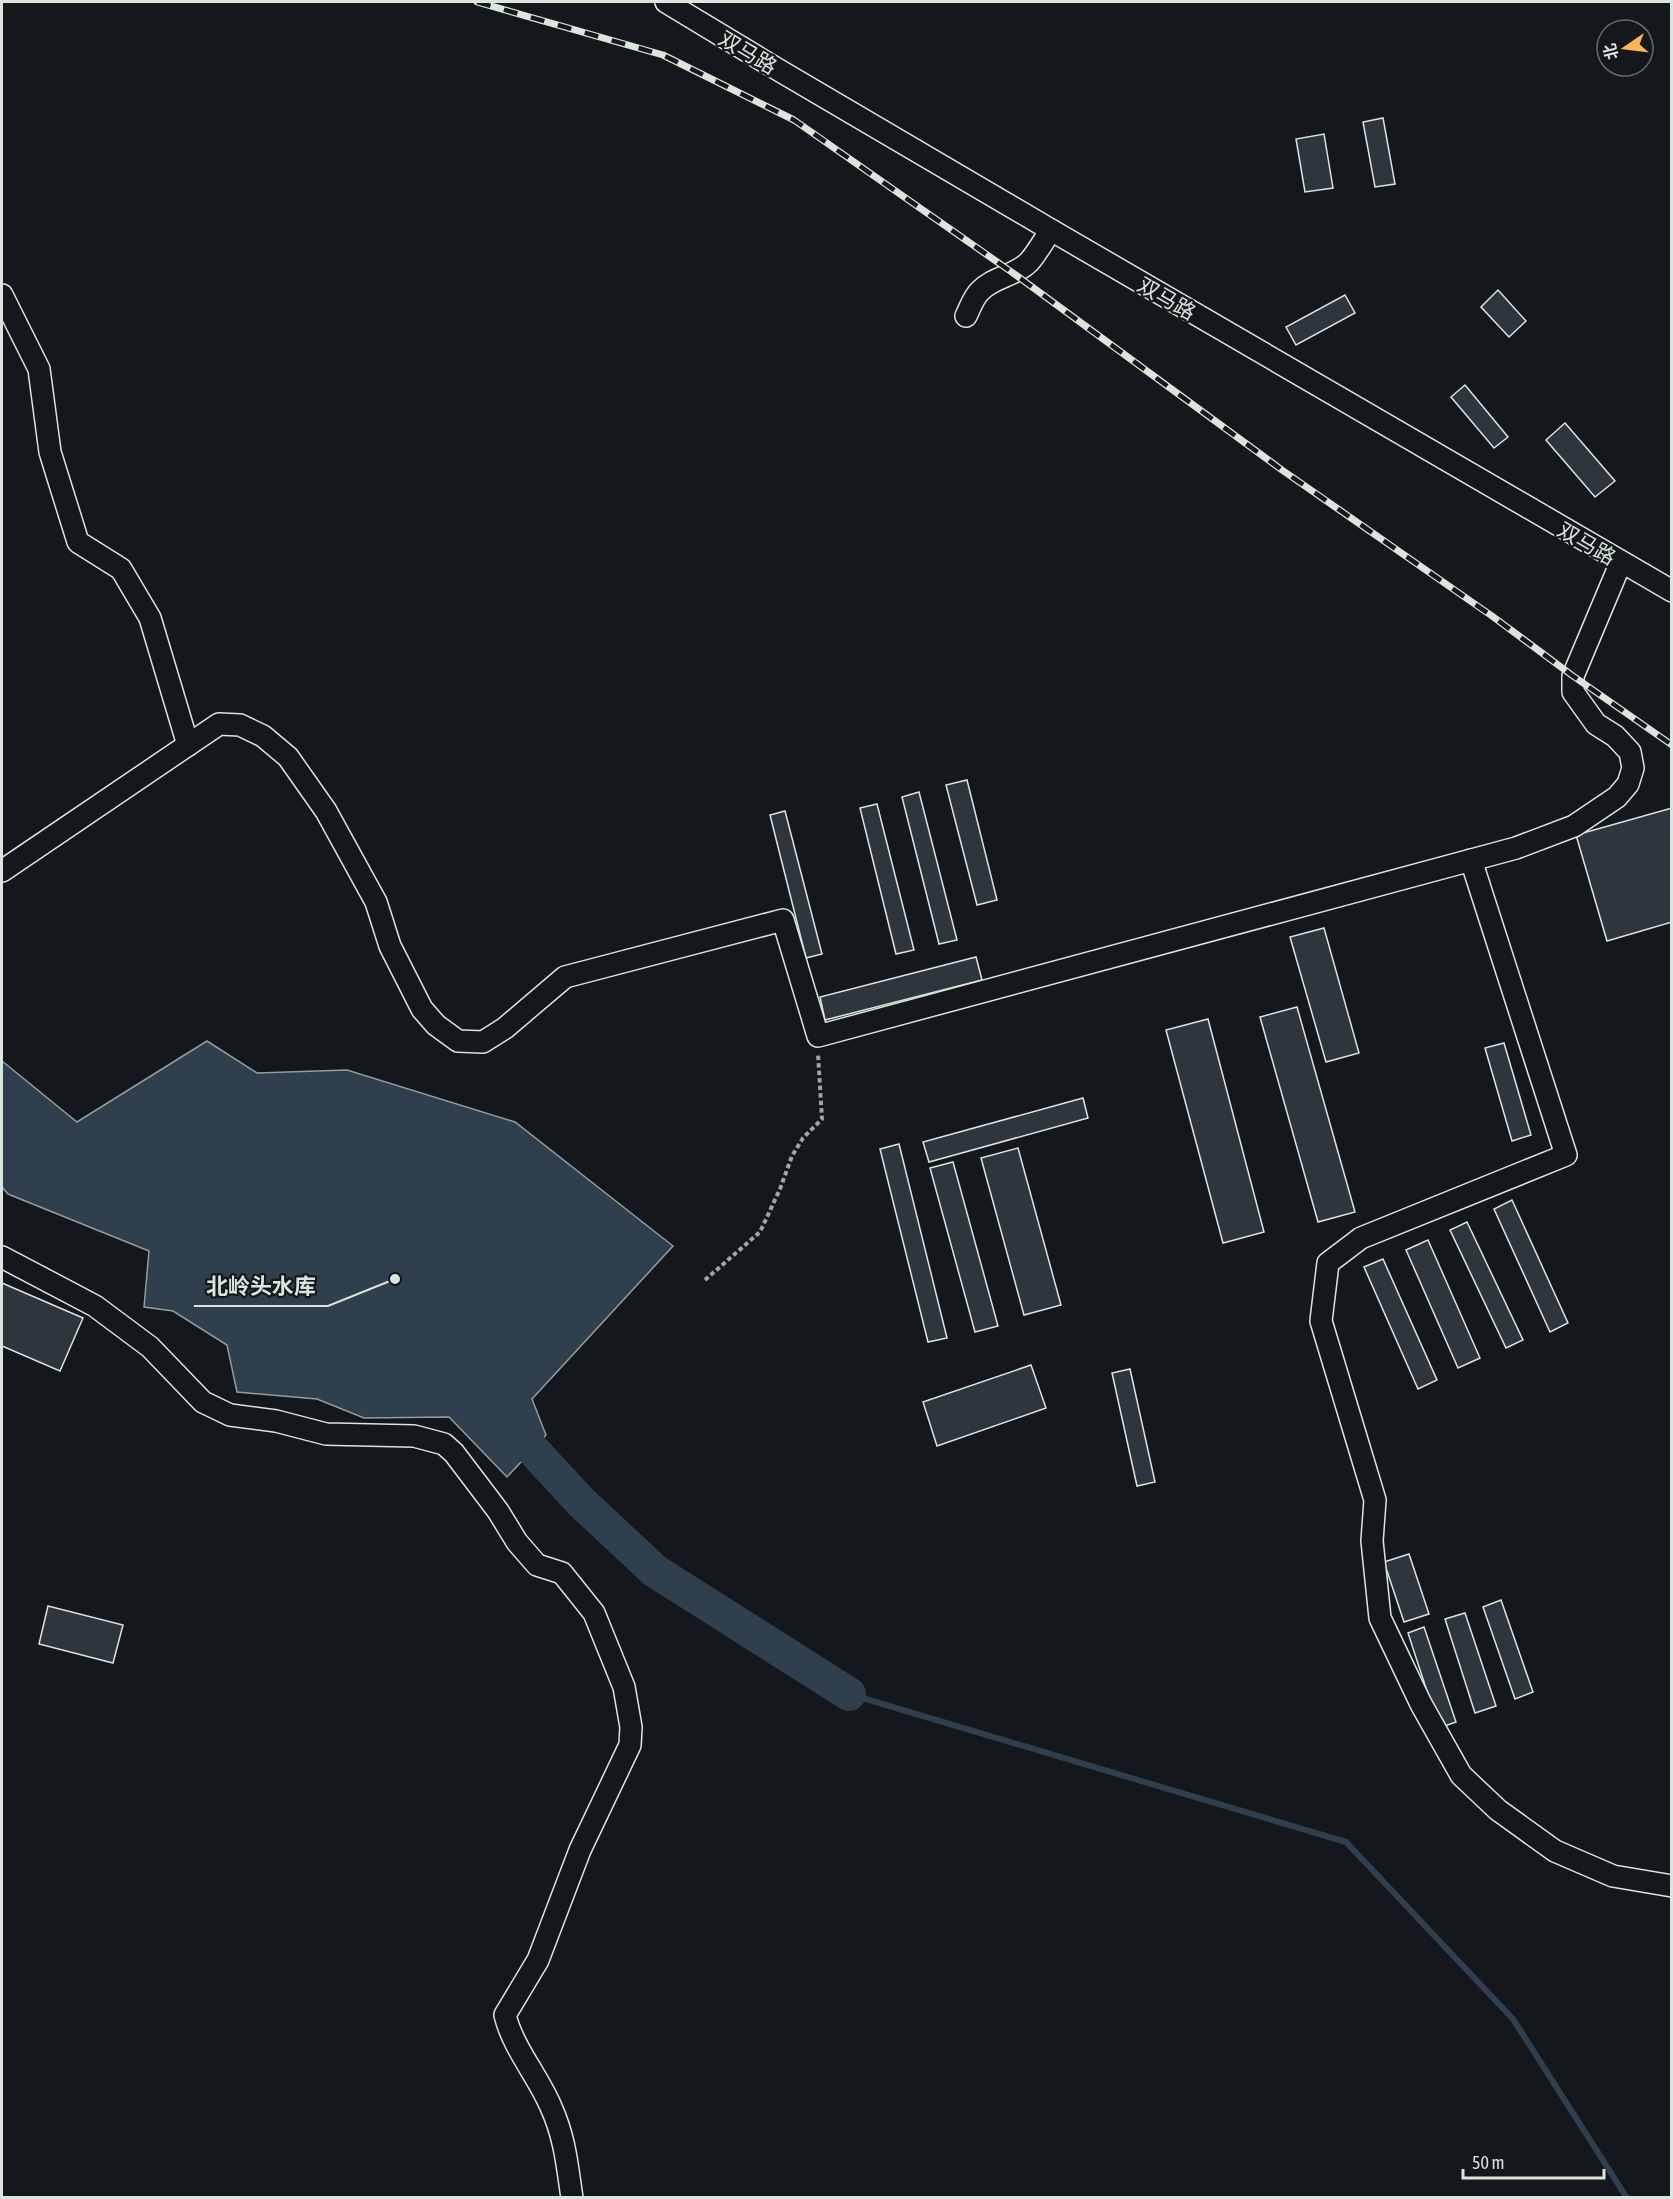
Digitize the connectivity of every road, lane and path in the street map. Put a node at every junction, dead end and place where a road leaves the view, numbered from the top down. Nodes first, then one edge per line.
1 (666, 2) edge
2 (1051, 230) junction
3 (2, 295) edge
4 (966, 316) dead end
5 (1621, 562) junction
6 (1671, 591) edge
7 (188, 745) junction
8 (1471, 860) junction
9 (2, 871) edge
10 (818, 1036) junction
11 (2, 1257) edge
12 (705, 1280) dead end
13 (1671, 1886) edge
14 (572, 2198) edge

1 - 2 street, 双马路
2 - 4 street
2 - 5 street, 双马路
3 - 7 street
5 - 6 street, 双马路
5 - 8 street
7 - 9 street
7 - 10 street
8 - 10 street
8 - 13 street
10 - 12 path
11 - 14 street

